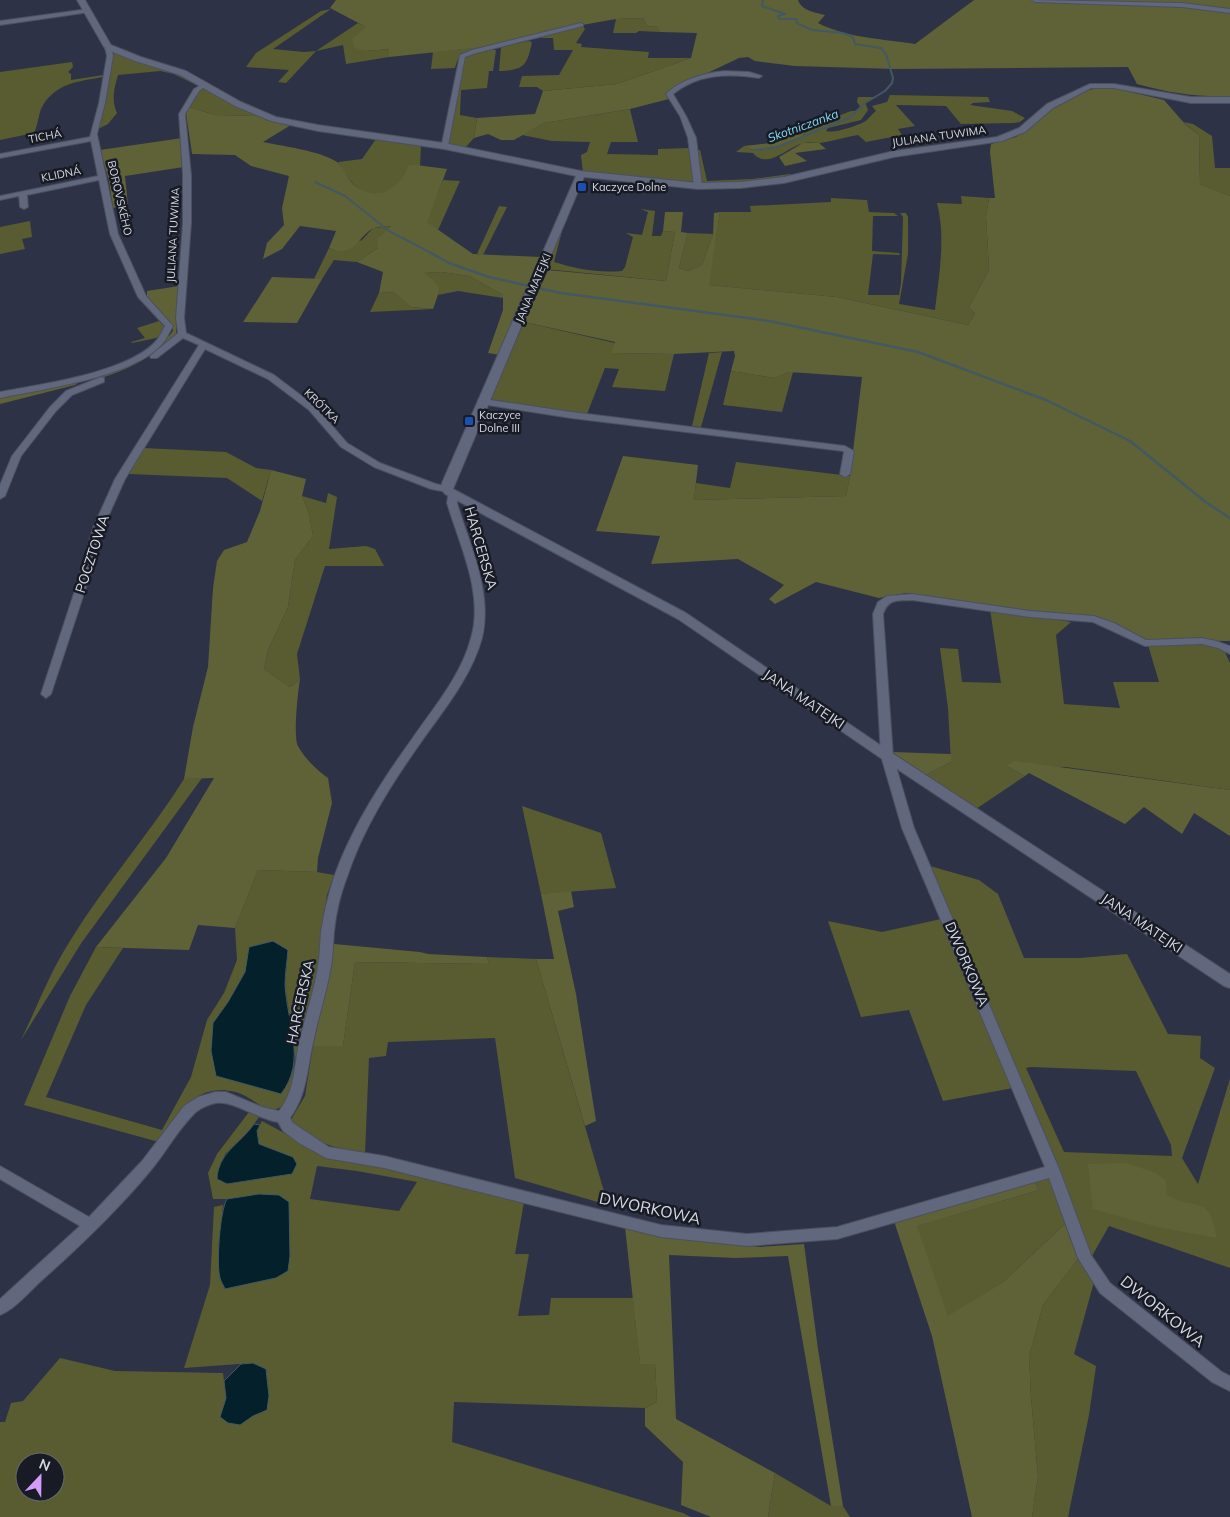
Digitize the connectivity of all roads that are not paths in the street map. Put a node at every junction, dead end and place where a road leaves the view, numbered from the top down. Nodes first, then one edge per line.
1 (81, 0) edge
2 (1035, 0) edge
3 (88, 11) junction
4 (1230, 11) edge
5 (0, 23) edge
6 (581, 25) dead end
7 (109, 50) junction
8 (760, 76) dead end
9 (204, 85) junction
10 (1230, 100) edge
11 (94, 138) junction
12 (444, 146) junction
13 (0, 156) edge
14 (581, 174) junction
15 (103, 177) junction
16 (698, 186) junction
17 (23, 193) junction
18 (0, 198) edge
19 (24, 207) dead end
20 (182, 334) junction
21 (204, 344) junction
22 (0, 395) edge
23 (484, 402) junction
24 (845, 474) dead end
25 (450, 492) junction
26 (0, 496) edge
27 (1230, 651) edge
28 (46, 694) dead end
29 (887, 756) junction
30 (1230, 982) edge
31 (282, 1117) junction
32 (1053, 1171) junction
33 (0, 1172) edge
34 (91, 1225) junction
35 (0, 1308) edge
36 (1230, 1384) edge

1 - 3 street
2 - 4 street
3 - 5 street
3 - 7 street
6 - 12 street
7 - 9 street, JULIANA TUWIMA
7 - 11 street, BOROVSKÉHO
8 - 16 street
9 - 12 street, JULIANA TUWIMA
9 - 20 street, JULIANA TUWIMA
10 - 16 street, JULIANA TUWIMA
11 - 13 street, TICHÁ
11 - 15 street, BOROVSKÉHO
12 - 14 street, JULIANA TUWIMA
14 - 16 street, JULIANA TUWIMA
14 - 23 street, JANA MATEJKI
15 - 17 street, KLIDNÁ
15 - 22 street, BOROVSKÉHO
17 - 18 street, KLIDNÁ
17 - 19 street
20 - 21 street, KRÓTKA
20 - 26 street
21 - 25 street, KRÓTKA
21 - 28 street, POCZTOWA
23 - 24 street
23 - 25 street, JANA MATEJKI
25 - 29 street, JANA MATEJKI
25 - 31 street, HARCERSKA
27 - 29 street, DWORKOWA
29 - 30 street, JANA MATEJKI
29 - 32 street, DWORKOWA
31 - 32 street, DWORKOWA
31 - 34 street
32 - 36 street, DWORKOWA
33 - 34 street
34 - 35 street

